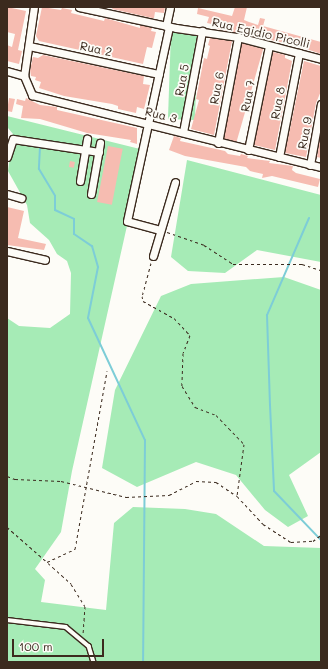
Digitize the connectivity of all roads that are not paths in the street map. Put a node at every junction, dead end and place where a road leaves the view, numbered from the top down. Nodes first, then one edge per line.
1 (34, 7) edge
2 (79, 7) edge
3 (170, 7) edge
4 (167, 26) junction
5 (202, 31) junction
6 (238, 37) junction
7 (29, 46) junction
8 (269, 46) junction
9 (299, 53) junction
10 (321, 59) edge
11 (7, 71) edge
12 (159, 74) junction
13 (24, 76) junction
14 (321, 104) edge
15 (148, 123) junction
16 (183, 132) junction
17 (87, 139) dead end
18 (100, 143) dead end
19 (218, 143) junction
20 (85, 149) junction
21 (248, 150) junction
22 (99, 152) junction
23 (7, 157) edge
24 (278, 158) junction
25 (310, 165) junction
26 (321, 167) edge
27 (80, 180) dead end
28 (175, 182) dead end
29 (7, 194) edge
30 (91, 194) dead end
31 (21, 198) dead end
32 (160, 230) junction
33 (7, 250) edge
34 (153, 256) road end
35 (45, 260) dead end
36 (7, 620) edge
37 (94, 662) edge

1 - 7 street
2 - 4 street, Rua Egidio Picolli
3 - 4 street
4 - 5 street, Rua Egidio Picolli
4 - 12 street
5 - 6 street, Rua Egidio Picolli
5 - 16 street, Rua 5
6 - 8 street, Rua Egidio Picolli
6 - 19 street, Rua 6
7 - 12 street, Rua 2
7 - 13 street
8 - 9 street, Rua Egidio Picolli
8 - 21 street, Rua 7
9 - 10 street, Rua Egidio Picolli
9 - 24 street, Rua 8
11 - 13 street
12 - 15 street
13 - 15 street, Rua 3
14 - 25 street, Rua 9
15 - 16 street, Rua 3
15 - 32 street
16 - 19 street, Rua 3
17 - 20 street
18 - 22 street
19 - 21 street, Rua 3
20 - 22 street
20 - 23 street
20 - 27 street
21 - 24 street, Rua 3
22 - 30 street
24 - 25 street, Rua 3
25 - 26 street, Rua 3
28 - 32 street
29 - 31 street
32 - 34 street
33 - 35 street
36 - 37 lane

